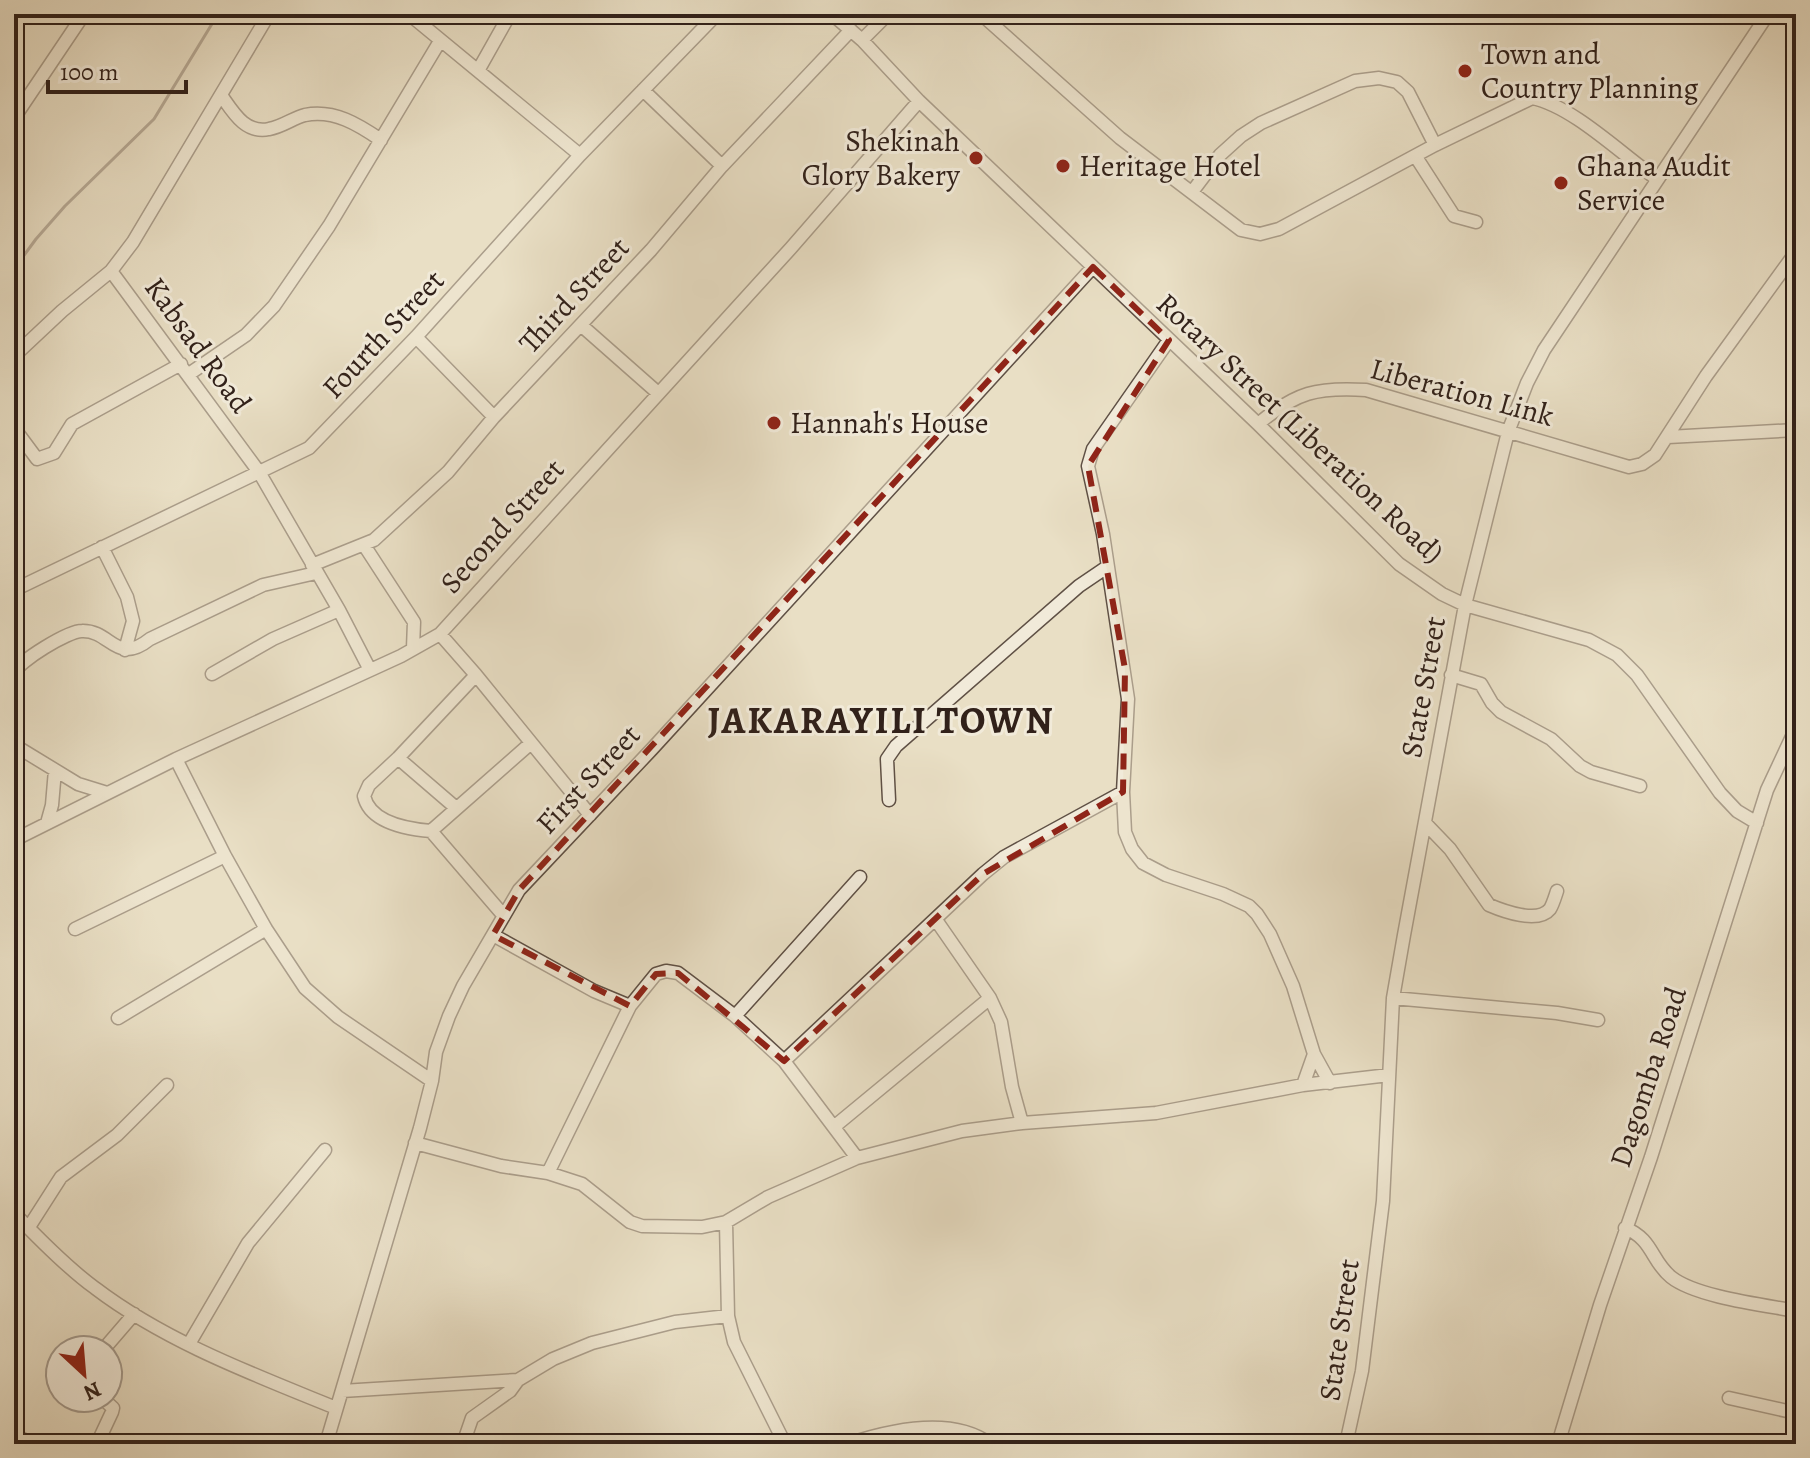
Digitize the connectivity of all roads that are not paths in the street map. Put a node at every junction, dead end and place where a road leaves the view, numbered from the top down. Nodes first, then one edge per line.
1 (269, 14) edge
2 (409, 14) edge
3 (510, 14) edge
4 (717, 14) edge
5 (832, 14) edge
6 (888, 14) edge
7 (981, 14) edge
8 (1768, 14) edge
9 (80, 15) edge
10 (851, 30) junction
11 (862, 40) junction
12 (440, 41) junction
13 (479, 69) junction
14 (643, 90) junction
15 (14, 92) edge
16 (221, 95) junction
17 (27, 99) junction
18 (919, 101) junction
19 (14, 118) edge
20 (381, 140) junction
21 (1435, 145) junction
22 (580, 155) junction
23 (1416, 157) junction
24 (722, 166) junction
25 (1657, 179) junction
26 (1192, 192) junction
27 (1476, 222) dead end
28 (1796, 252) edge
29 (1093, 267) junction
30 (111, 271) junction
31 (582, 326) junction
32 (416, 337) junction
33 (1169, 340) junction
34 (14, 356) edge
35 (185, 369) junction
36 (658, 393) junction
37 (494, 417) junction
38 (1258, 424) junction
39 (14, 428) edge
40 (1796, 430) edge
41 (1508, 432) junction
42 (1668, 437) junction
43 (259, 472) junction
44 (364, 545) junction
45 (102, 547) junction
46 (1107, 567) junction
47 (314, 569) junction
48 (14, 590) edge
49 (1465, 605) junction
50 (339, 610) junction
51 (440, 634) junction
52 (413, 648) junction
53 (125, 650) junction
54 (370, 670) junction
55 (14, 673) edge
56 (212, 674) dead end
57 (476, 675) junction
58 (1451, 675) junction
59 (1796, 728) edge
60 (531, 743) junction
61 (14, 745) edge
62 (1782, 755) junction
63 (398, 758) junction
64 (176, 759) junction
65 (1796, 762) edge
66 (55, 770) junction
67 (1640, 786) dead end
68 (1123, 792) junction
69 (107, 793) junction
70 (889, 800) dead end
71 (455, 807) junction
72 (590, 815) junction
73 (47, 823) junction
74 (1425, 823) junction
75 (1757, 823) junction
76 (431, 831) junction
77 (14, 840) edge
78 (225, 856) junction
79 (860, 877) dead end
80 (1557, 891) dead end
81 (504, 916) junction
82 (936, 920) junction
83 (75, 929) dead end
84 (266, 929) junction
85 (493, 935) junction
86 (990, 998) junction
87 (1393, 998) junction
88 (630, 1006) junction
89 (735, 1016) junction
90 (118, 1018) dead end
91 (1598, 1020) dead end
92 (1314, 1054) junction
93 (784, 1061) junction
94 (1389, 1075) junction
95 (432, 1081) junction
96 (1330, 1083) junction
97 (167, 1085) dead end
98 (1303, 1085) junction
99 (1022, 1123) junction
100 (835, 1126) junction
101 (415, 1143) junction
102 (325, 1150) dead end
103 (857, 1158) junction
104 (548, 1173) junction
105 (14, 1213) edge
106 (726, 1222) junction
107 (29, 1227) junction
108 (1625, 1228) junction
109 (1796, 1311) edge
110 (134, 1314) junction
111 (728, 1316) junction
112 (117, 1334) edge
113 (189, 1344) junction
114 (518, 1380) junction
115 (342, 1391) junction
116 (1729, 1398) dead end
117 (336, 1408) junction
118 (1796, 1413) edge
119 (111, 1414) edge
120 (14, 1434) edge
121 (31, 1444) edge
122 (97, 1444) edge
123 (326, 1444) edge
124 (463, 1444) edge
125 (785, 1444) edge
126 (848, 1444) edge
127 (990, 1444) edge
128 (1346, 1444) edge
129 (1558, 1444) edge

1 - 16 street, Kabsad Road
2 - 12 street
3 - 13 street
4 - 14 street, Fourth Street
5 - 10 street, Rotary Street (Liberation Road)
6 - 11 street
7 - 26 street
8 - 25 street, State Street
9 - 17 street
10 - 11 street, Rotary Street (Liberation Road)
10 - 24 street, Third Street
11 - 18 street, Rotary Street (Liberation Road)
12 - 13 street
12 - 20 street
13 - 22 street
14 - 22 street, Fourth Street
14 - 24 street
15 - 17 street
16 - 20 street
16 - 30 street, Kabsad Road
17 - 19 street
18 - 29 street, Rotary Street (Liberation Road)
18 - 36 street, Second Street
20 - 35 street
21 - 23 street
21 - 25 street
21 - 26 street
22 - 32 street, Fourth Street
23 - 26 street
23 - 27 street
24 - 31 street, Third Street
25 - 41 street, State Street
28 - 42 street
29 - 33 street, Rotary Street (Liberation Road)
29 - 72 street, First Street
30 - 34 street
30 - 35 street, Kabsad Road
31 - 36 street
31 - 37 street, Third Street
32 - 37 street
32 - 43 street, Fourth Street
33 - 38 street, Rotary Street (Liberation Road)
33 - 46 street
35 - 39 street
35 - 43 street, Kabsad Road
36 - 51 street, Second Street
37 - 44 street, Third Street
38 - 41 street, Liberation Link
38 - 49 street, Rotary Street (Liberation Road)
40 - 42 street
41 - 42 street, Liberation Link
41 - 49 street, State Street
43 - 45 street, Fourth Street
43 - 47 street, Kabsad Road
44 - 47 street, Third Street
44 - 52 street
45 - 48 street, Fourth Street
45 - 53 street
46 - 68 street
46 - 70 street
47 - 50 street, Kabsad Road
47 - 53 street, Third Street
49 - 58 street, State Street
49 - 75 street, Rotary Street (Liberation Road)
50 - 54 street, Kabsad Road
50 - 56 street
51 - 52 street, Second Street
51 - 57 street
52 - 54 street, Second Street
53 - 55 street
54 - 64 street, Second Street
57 - 60 street
57 - 63 street
58 - 67 street
58 - 74 street, State Street
59 - 62 street, Dagomba Road
60 - 71 street
60 - 72 street
61 - 66 street
62 - 65 street
62 - 75 street, Dagomba Road
63 - 71 street
63 - 76 street
64 - 69 street, Second Street
64 - 78 street
66 - 69 street
66 - 73 street
68 - 82 street
68 - 92 street
69 - 73 street, Second Street
71 - 76 street
72 - 81 street, First Street
73 - 77 street, Second Street
74 - 80 street
74 - 87 street, State Street
75 - 108 street, Dagomba Road
76 - 81 street
78 - 83 street
78 - 84 street
79 - 89 street
81 - 85 street, First Street
82 - 86 street
82 - 93 street
84 - 90 street
84 - 95 street
85 - 88 street
85 - 95 street, First Street
86 - 99 street
86 - 100 street
87 - 91 street
87 - 94 street, State Street
88 - 89 street
88 - 104 street
89 - 93 street
92 - 96 street
92 - 98 street
93 - 100 street
94 - 96 street
94 - 128 street, State Street
95 - 101 street, First Street
96 - 98 street
97 - 107 street
98 - 99 street
99 - 103 street
100 - 103 street
101 - 104 street
101 - 115 street, First Street
102 - 113 street
103 - 106 street
104 - 106 street
105 - 107 street
106 - 111 street
107 - 110 street
108 - 109 street
108 - 129 street, Dagomba Road
110 - 112 street
110 - 113 street
111 - 114 street
111 - 125 street
113 - 117 street
114 - 115 street
114 - 124 street
115 - 117 street, First Street
116 - 118 street
117 - 123 street, First Street
119 - 122 street
120 - 121 street
126 - 127 street

